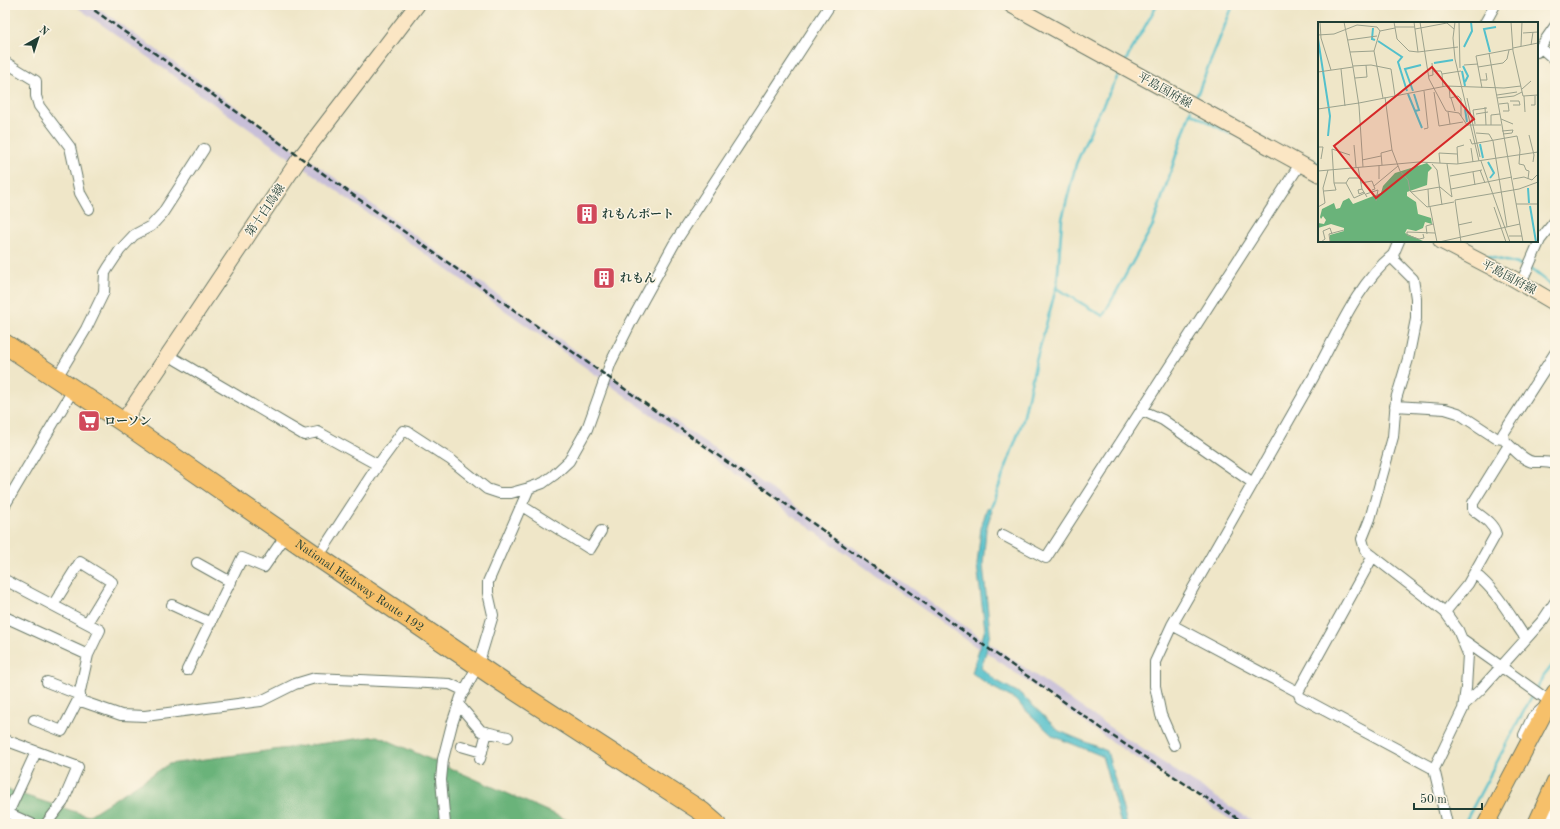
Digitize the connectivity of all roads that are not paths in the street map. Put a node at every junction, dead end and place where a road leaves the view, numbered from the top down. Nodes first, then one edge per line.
1 (417, 5) edge
2 (830, 5) edge
3 (1011, 5) edge
4 (1495, 5) edge
5 (1486, 22) edge
6 (1555, 26) edge
7 (1539, 50) edge
8 (1555, 60) edge
9 (5, 62) edge
10 (204, 149) dead end
11 (1300, 164) junction
12 (1318, 173) edge
13 (89, 209) dead end
14 (1555, 221) edge
15 (1399, 242) edge
16 (1444, 242) edge
17 (1393, 255) junction
18 (1525, 272) junction
19 (1555, 303) edge
20 (5, 344) edge
21 (1555, 353) edge
22 (168, 355) junction
23 (56, 379) junction
24 (73, 390) junction
25 (1395, 406) junction
26 (1142, 410) junction
27 (123, 422) junction
28 (1506, 442) junction
29 (1555, 464) edge
30 (378, 465) junction
31 (1253, 483) junction
32 (529, 488) junction
33 (5, 505) edge
34 (522, 506) junction
35 (601, 531) dead end
36 (286, 535) junction
37 (1003, 535) dead end
38 (1373, 556) junction
39 (318, 557) junction
40 (197, 563) dead end
41 (1474, 573) junction
42 (5, 580) edge
43 (231, 582) junction
44 (1555, 602) edge
45 (53, 605) junction
46 (172, 605) dead end
47 (1445, 612) junction
48 (5, 617) edge
49 (87, 623) junction
50 (211, 623) junction
51 (1172, 625) junction
52 (1526, 637) junction
53 (1461, 638) junction
54 (88, 655) junction
55 (478, 665) junction
56 (1500, 667) junction
57 (187, 670) dead end
58 (46, 682) dead end
59 (465, 691) junction
60 (1298, 692) junction
61 (1546, 696) edge
62 (79, 698) junction
63 (459, 704) junction
64 (1464, 705) junction
65 (34, 720) dead end
66 (487, 732) junction
67 (508, 737) dead end
68 (5, 740) edge
69 (1174, 745) dead end
70 (461, 746) dead end
71 (36, 752) junction
72 (1434, 769) junction
73 (1553, 793) edge
74 (6, 813) edge
75 (29, 823) edge
76 (46, 824) edge
77 (444, 824) edge
78 (716, 824) edge
79 (1448, 824) edge
80 (1478, 824) edge
81 (1486, 824) edge
82 (1536, 824) edge
83 (1546, 824) edge

1 - 22 main road, 第十白鳥線
2 - 32 street
3 - 11 main road, 平島国府線
4 - 5 street
6 - 7 street
7 - 8 street
9 - 13 street
10 - 23 street
11 - 12 main road, 平島国府線
11 - 26 street
14 - 18 street
15 - 17 street
16 - 18 main road, 平島国府線
17 - 25 street
17 - 31 street
18 - 19 main road, 平島国府線
20 - 23 highway, National Highway Route 192
21 - 28 street
22 - 27 main road, 第十白鳥線
22 - 30 street
23 - 24 highway, National Highway Route 192
24 - 27 highway, National Highway Route 192
24 - 33 street
25 - 28 street
25 - 38 street
26 - 31 street
26 - 37 street
27 - 36 highway, National Highway Route 192
28 - 29 street
28 - 41 street
30 - 32 street
30 - 39 street
31 - 51 street
32 - 34 street
34 - 35 street
34 - 55 street
36 - 39 highway, National Highway Route 192
36 - 43 street
38 - 47 street
38 - 60 street
39 - 55 highway, National Highway Route 192
40 - 43 street
41 - 47 street
41 - 52 street
42 - 45 street
43 - 50 street
44 - 52 street
45 - 49 street
45 - 49 street
46 - 50 street
47 - 53 street
48 - 54 street
49 - 54 street
50 - 57 street
51 - 60 street
51 - 69 street
52 - 56 street
53 - 56 street
53 - 64 street
54 - 62 street
55 - 59 street
55 - 78 highway, National Highway Route 192
56 - 61 street
56 - 64 street
58 - 62 street
59 - 62 street
59 - 63 street
60 - 72 street
61 - 80 street
61 - 81 main road
62 - 65 street
63 - 66 street
63 - 77 street
64 - 72 street
66 - 67 street
66 - 70 street
68 - 71 street
71 - 74 street
71 - 76 street
72 - 79 street
73 - 82 main road
73 - 83 street
74 - 75 street

